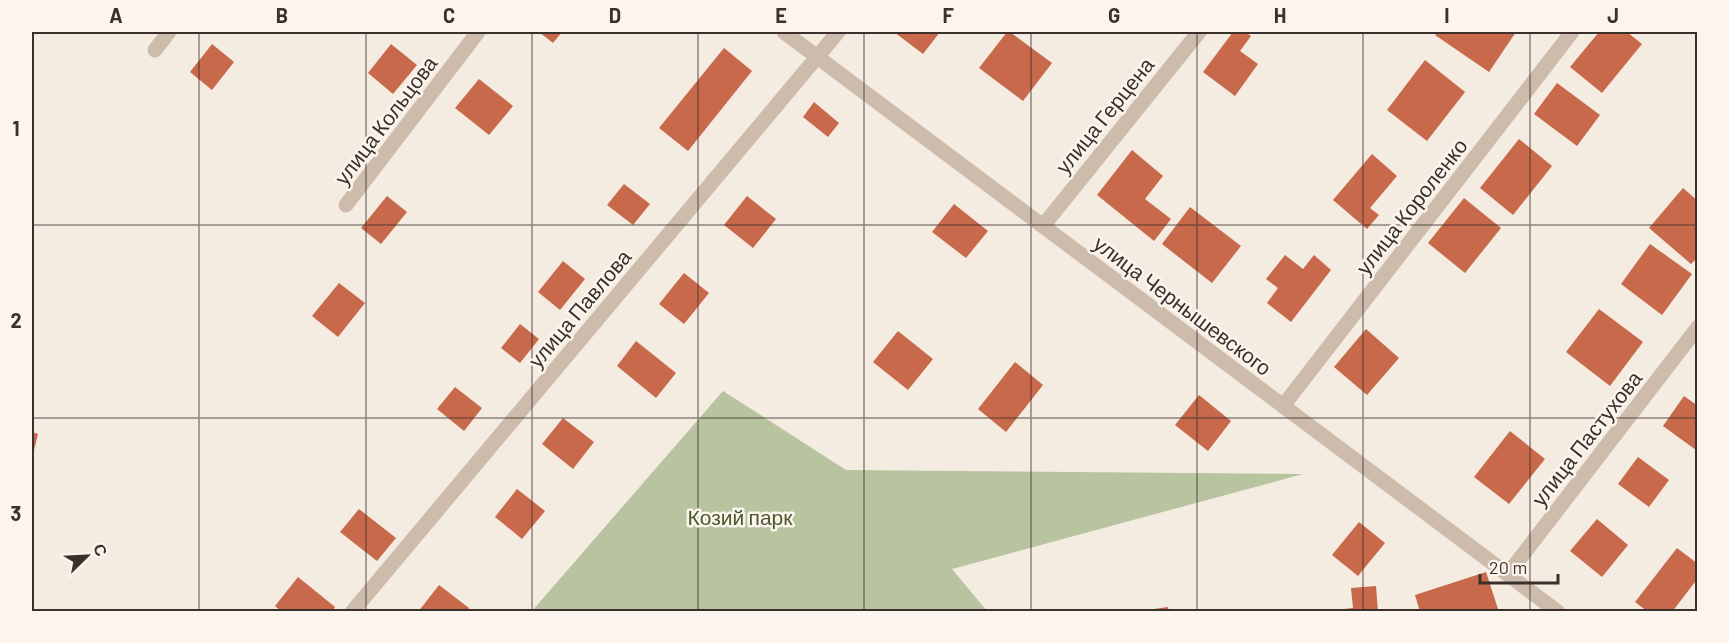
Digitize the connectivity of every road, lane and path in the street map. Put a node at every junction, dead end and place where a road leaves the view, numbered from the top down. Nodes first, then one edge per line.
1 (169, 32) edge
2 (478, 32) edge
3 (784, 32) edge
4 (838, 32) edge
5 (1198, 32) edge
6 (1572, 32) edge
7 (155, 50) dead end
8 (818, 57) junction
9 (346, 205) dead end
10 (1043, 226) junction
11 (1698, 327) edge
12 (1283, 406) junction
13 (1508, 574) junction
14 (352, 612) edge
15 (1558, 612) edge

1 - 7 street
2 - 9 street, улица Кольцова
3 - 8 street, улица Чернышевского
4 - 8 street, улица Павлова
5 - 10 street, улица Герцена
6 - 12 street, улица Короленко
8 - 10 street, улица Чернышевского
8 - 14 street, улица Павлова
10 - 12 street, улица Чернышевского
11 - 13 street, улица Пастухова
12 - 13 street, улица Чернышевского
13 - 15 street, улица Чернышевского

